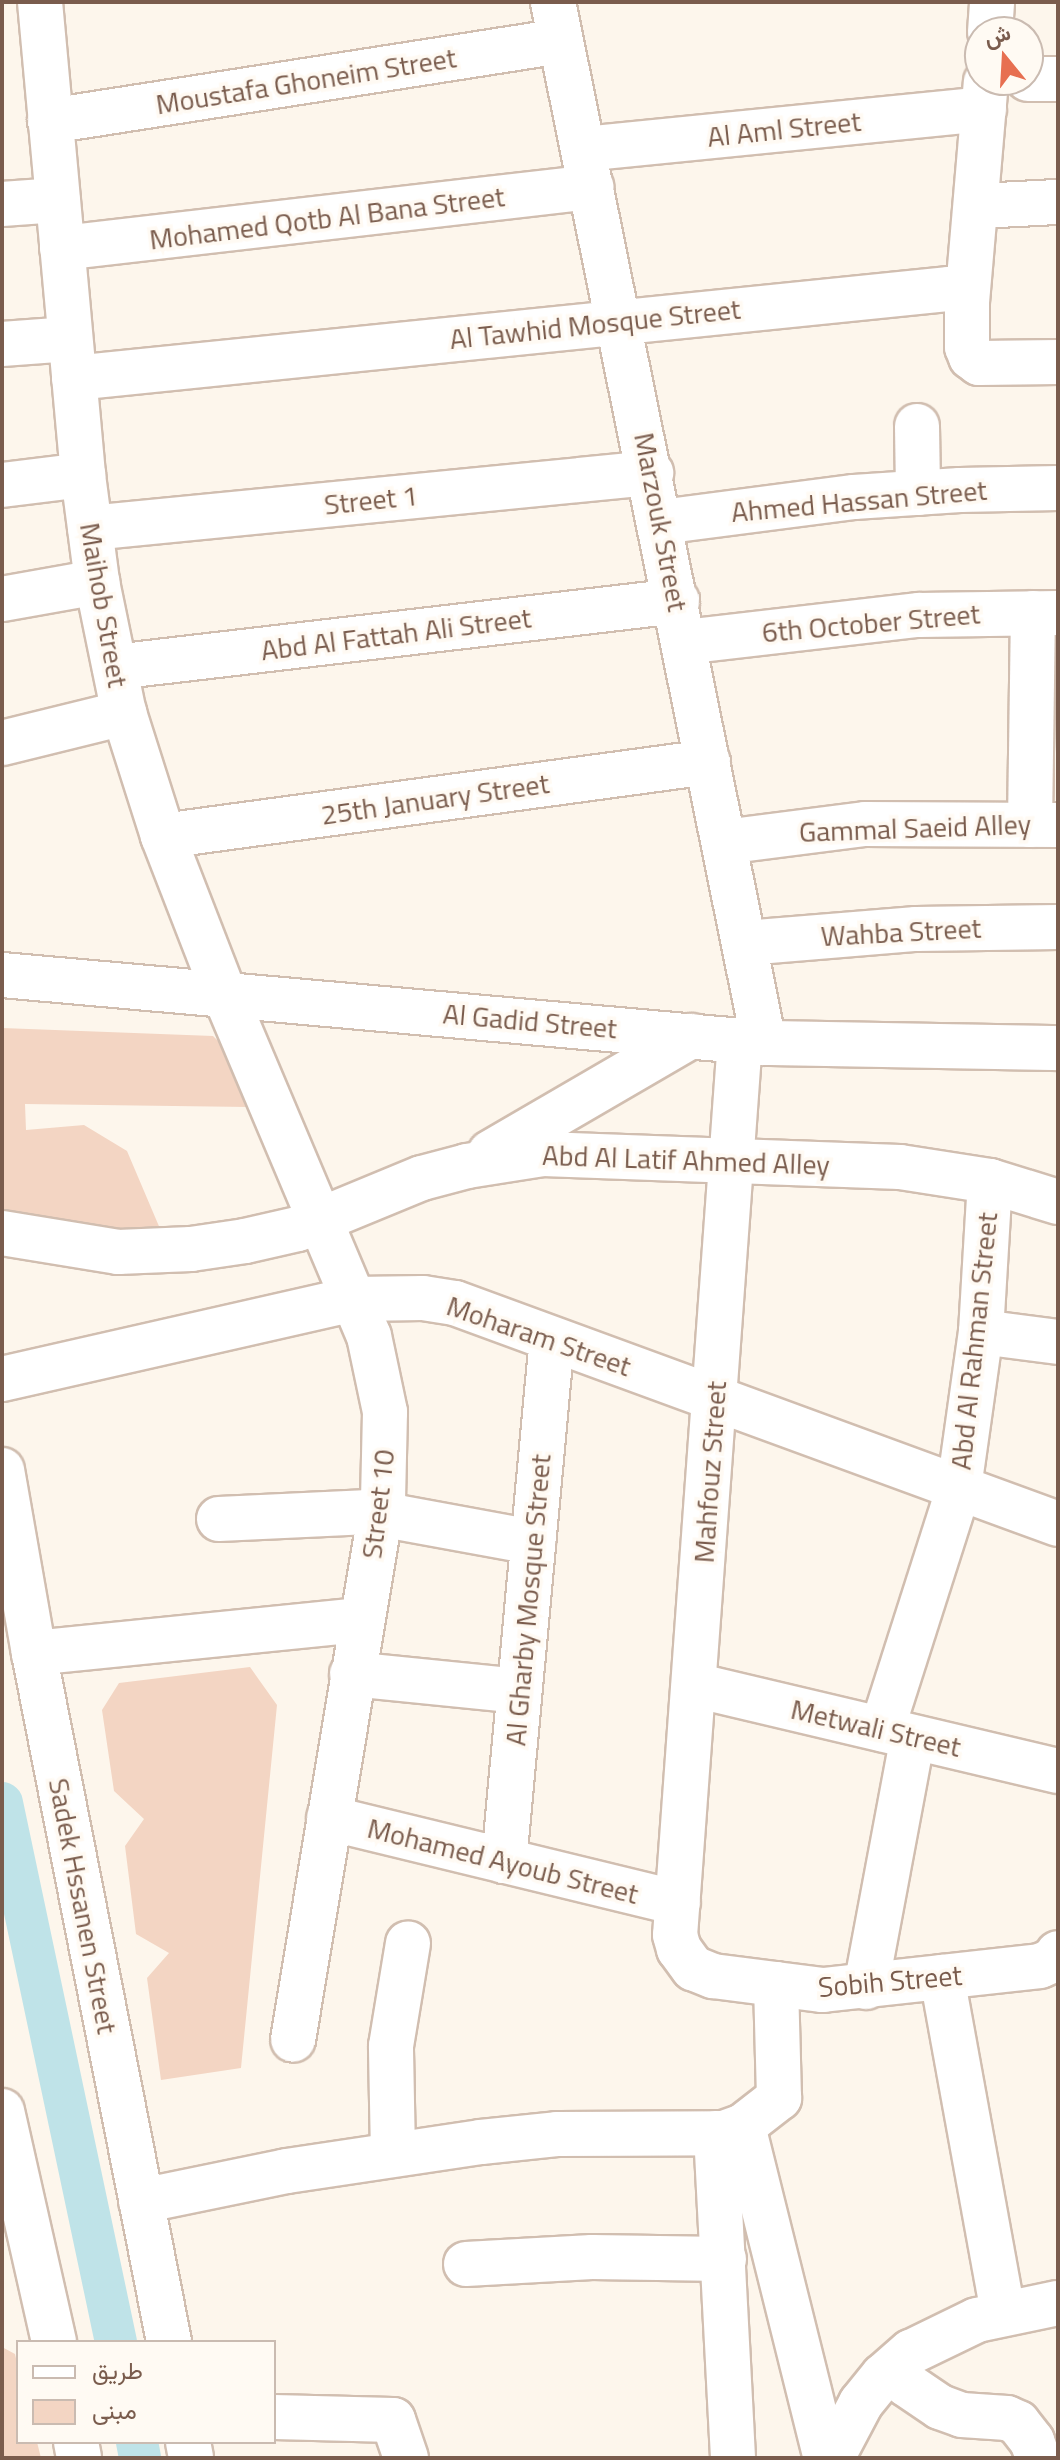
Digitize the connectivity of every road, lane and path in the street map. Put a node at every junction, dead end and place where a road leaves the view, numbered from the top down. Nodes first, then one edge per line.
1 (40, 2) edge
2 (556, 15) edge
3 (964, 93) edge
4 (990, 96) edge
5 (50, 121) junction
6 (588, 168) junction
7 (58, 200) junction
8 (1058, 202) edge
9 (2, 204) edge
10 (978, 206) junction
11 (62, 248) junction
12 (967, 302) junction
13 (621, 322) junction
14 (2, 344) edge
15 (72, 358) junction
16 (1058, 362) edge
17 (917, 426) dead end
18 (651, 473) junction
19 (83, 475) junction
20 (2, 485) edge
21 (1058, 488) edge
22 (918, 493) junction
23 (661, 522) junction
24 (90, 528) junction
25 (97, 582) junction
26 (2, 599) edge
27 (1045, 613) edge
28 (680, 622) junction
29 (115, 667) junction
30 (124, 713) junction
31 (2, 743) edge
32 (708, 762) junction
33 (1044, 825) edge
34 (163, 836) junction
35 (724, 842) junction
36 (1058, 927) edge
37 (745, 943) junction
38 (2, 975) edge
39 (224, 993) junction
40 (691, 1036) junction
41 (752, 1042) junction
42 (1058, 1048) edge
43 (732, 1159) junction
44 (467, 1166) junction
45 (990, 1181) junction
46 (1058, 1202) edge
47 (321, 1218) junction
48 (2, 1233) edge
49 (355, 1299) junction
50 (981, 1332) junction
51 (552, 1339) junction
52 (1058, 1342) edge
53 (2, 1379) edge
54 (715, 1399) junction
55 (2, 1470) edge
56 (959, 1488) junction
57 (380, 1514) junction
58 (219, 1519) dead end
59 (1058, 1524) edge
60 (533, 1542) junction
61 (361, 1620) junction
62 (34, 1653) junction
63 (352, 1674) junction
64 (694, 1685) junction
65 (519, 1691) junction
66 (898, 1733) junction
67 (1058, 1771) edge
68 (329, 1818) junction
69 (504, 1861) junction
70 (678, 1903) junction
71 (408, 1943) dead end
72 (1057, 1968) edge
73 (942, 1977) junction
74 (776, 1984) junction
75 (866, 1987) junction
76 (293, 2040) dead end
77 (2, 2111) edge
78 (730, 2129) junction
79 (393, 2154) junction
80 (141, 2201) junction
81 (724, 2259) junction
82 (466, 2264) dead end
83 (1040, 2310) edge
84 (54, 2340) edge
85 (169, 2340) edge
86 (893, 2369) junction
87 (276, 2417) edge
88 (1036, 2452) dead end
89 (406, 2458) edge
90 (733, 2458) edge
91 (826, 2458) edge
92 (832, 2458) edge

1 - 5 street, Maihob Street
2 - 5 street, Moustafa Ghoneim Street
2 - 6 street, Marzouk Street
3 - 6 street, Al Aml Street
4 - 10 street
5 - 7 street, Maihob Street
6 - 11 street, Mohamed Qotb Al Bana Street
6 - 13 street, Marzouk Street
7 - 9 street
7 - 11 street, Maihob Street
8 - 10 street
10 - 12 street
11 - 15 street, Maihob Street
12 - 13 street, Al Tawhid Mosque Street
12 - 16 street
13 - 15 street, Al Tawhid Mosque Street
13 - 18 street, Marzouk Street
14 - 15 street, Al Tawhid Mosque Street
15 - 19 street, Maihob Street
17 - 22 street
18 - 23 street, Marzouk Street
18 - 24 street, Street 1
19 - 20 street
19 - 24 street, Maihob Street
21 - 22 street, Ahmed Hassan Street
22 - 23 street, Ahmed Hassan Street
23 - 28 street, Marzouk Street
24 - 25 street, Maihob Street
25 - 26 street
25 - 29 street, Maihob Street
27 - 28 street, 6th October Street
27 - 33 street
28 - 29 street, Abd Al Fattah Ali Street
28 - 32 street, Marzouk Street
29 - 30 street, Maihob Street
30 - 31 street
30 - 34 street, Maihob Street
32 - 34 street, 25th January Street
32 - 35 street, Marzouk Street
33 - 35 street, Gammal Saeid Alley
34 - 39 street, Maihob Street
35 - 37 street, Marzouk Street
36 - 37 street, Wahba Street
37 - 41 street, Marzouk Street
38 - 39 street, Al Gadid Street
39 - 40 street, Al Gadid Street
39 - 47 street, Street 10
40 - 41 street, Al Gadid Street
40 - 44 street
41 - 42 street, Al Gadid Street
41 - 43 street, Mahfouz Street
43 - 44 street, Abd Al Latif Ahmed Alley
43 - 45 street, Abd Al Latif Ahmed Alley
43 - 54 street, Mahfouz Street
44 - 47 street, Abd Al Latif Ahmed Alley
45 - 46 street, Abd Al Latif Ahmed Alley
45 - 50 street, Abd Al Rahman Street
47 - 48 street, Abd Al Latif Ahmed Alley
47 - 49 street, Street 10
49 - 51 street, Moharam Street
49 - 53 street, Moharam Street
49 - 57 street, Street 10
50 - 52 street
50 - 56 street, Abd Al Rahman Street
51 - 54 street, Moharam Street
51 - 60 street, Al Gharby Mosque Street
54 - 56 street, Moharam Street
54 - 64 street, Mahfouz Street
55 - 62 street, Sadek Hssanen Street
56 - 59 street, Moharam Street
56 - 66 street, Abd Al Rahman Street
57 - 58 street
57 - 60 street
57 - 61 street, Street 10
60 - 65 street, Al Gharby Mosque Street
61 - 62 street
61 - 63 street, Street 10
62 - 80 street, Sadek Hssanen Street
63 - 65 street
63 - 68 street, Street 10
64 - 66 street, Metwali Street
64 - 70 street, Mahfouz Street
65 - 69 street, Al Gharby Mosque Street
66 - 67 street, Metwali Street
66 - 75 street, Abd Al Rahman Street
68 - 69 street, Mohamed Ayoub Street
68 - 76 street, Street 10
69 - 70 street, Mohamed Ayoub Street
70 - 74 street, Sobih Street
71 - 79 street
72 - 73 street, Sobih Street
73 - 75 street, Sobih Street
73 - 83 street
74 - 75 street, Sobih Street
74 - 78 street
77 - 84 street
78 - 79 street
78 - 81 street
78 - 91 street
79 - 80 street
80 - 85 street, Sadek Hssanen Street
81 - 82 street
81 - 90 street
83 - 86 street
86 - 88 street
86 - 92 street
87 - 89 street

